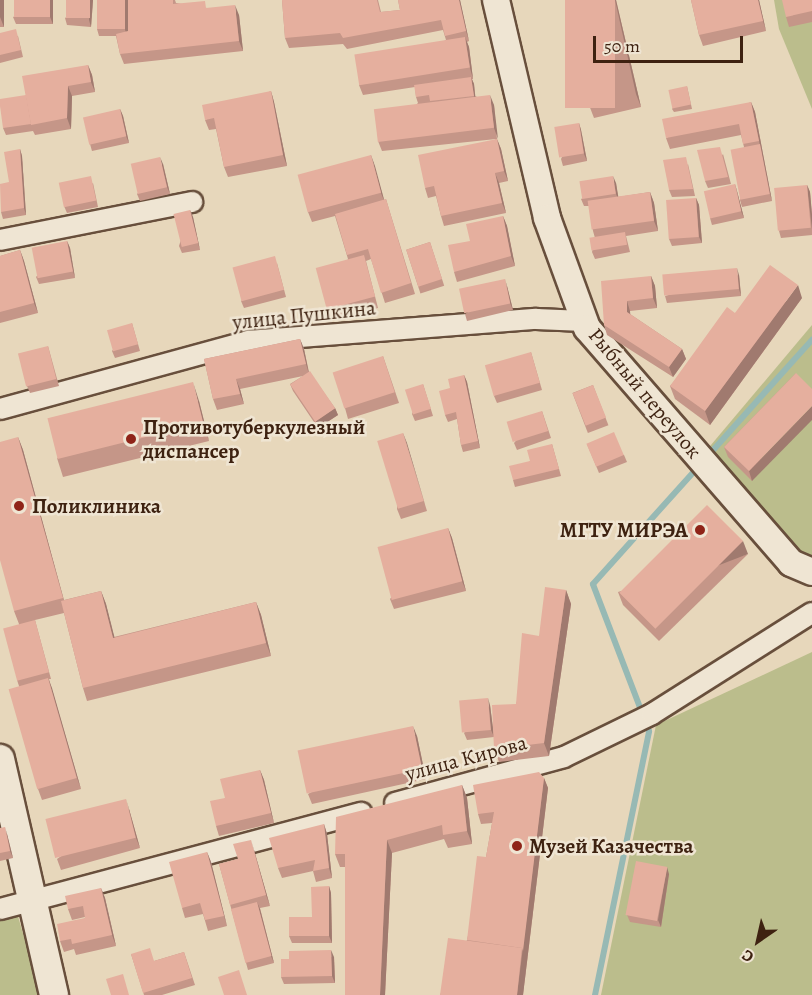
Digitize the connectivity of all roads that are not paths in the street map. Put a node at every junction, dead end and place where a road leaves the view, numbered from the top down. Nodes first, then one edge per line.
1 (496, 0) edge
2 (192, 202) dead end
3 (0, 240) edge
4 (584, 321) junction
5 (0, 409) edge
6 (812, 572) edge
7 (812, 613) edge
8 (0, 759) edge
9 (34, 901) junction
10 (0, 909) edge
11 (54, 995) edge

1 - 4 street, Рыбный переулок
2 - 3 street
4 - 5 street, улица Пушкина
4 - 6 street, Рыбный переулок
7 - 9 street, улица Кирова
8 - 9 main road
9 - 10 street, улица Кирова
9 - 11 main road

